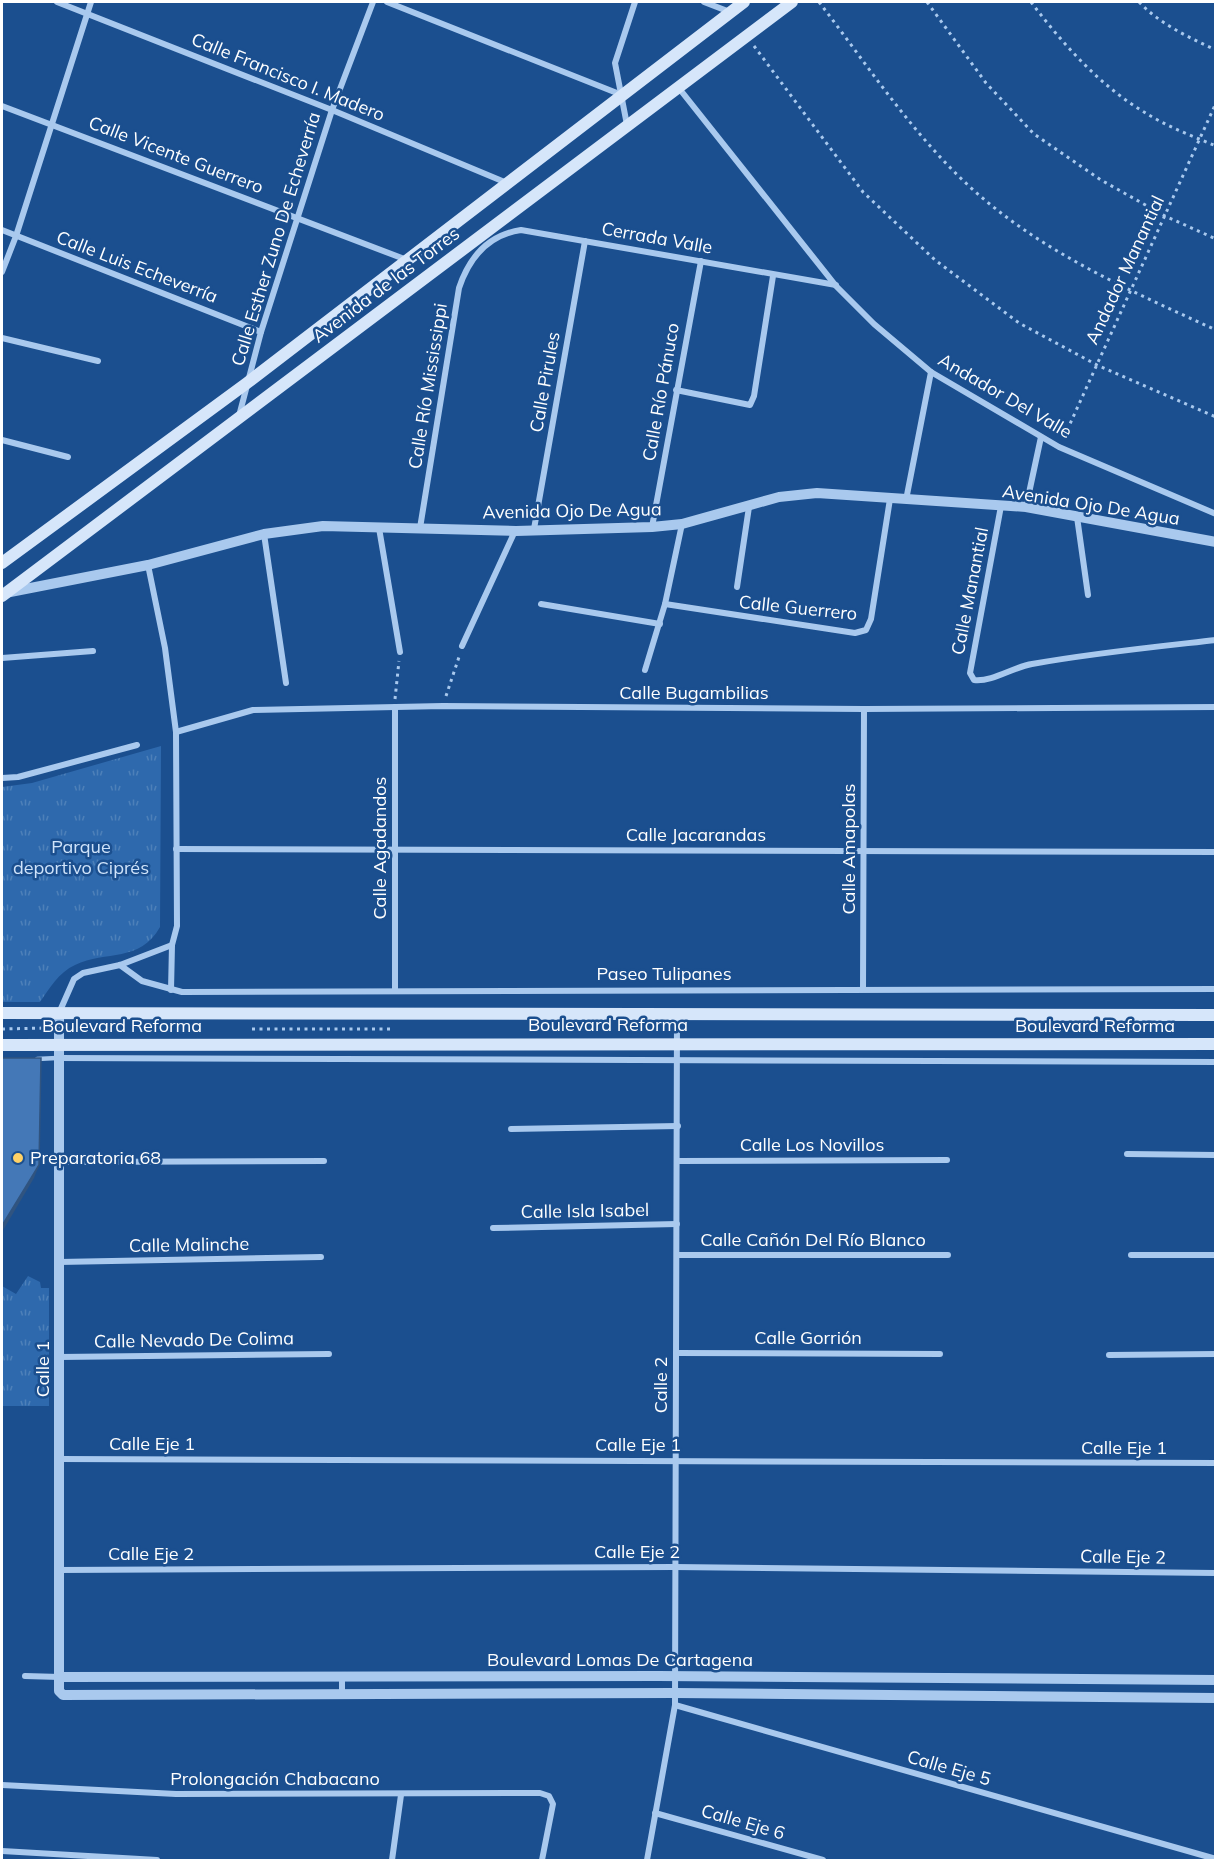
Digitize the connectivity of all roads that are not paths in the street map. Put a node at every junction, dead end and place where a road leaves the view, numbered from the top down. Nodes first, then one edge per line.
1 (57, 2) edge
2 (91, 2) edge
3 (373, 2) edge
4 (387, 2) edge
5 (635, 2) edge
6 (704, 2) edge
7 (744, 2) edge
8 (792, 2) edge
9 (730, 12) junction
10 (87, 13) junction
11 (678, 87) junction
12 (622, 95) junction
13 (2, 106) edge
14 (332, 110) junction
15 (51, 124) junction
16 (627, 126) junction
17 (507, 183) junction
18 (297, 217) junction
19 (2, 230) edge
20 (16, 236) junction
21 (585, 241) junction
22 (477, 253) joint
23 (407, 260) junction
24 (700, 261) junction
25 (2, 272) edge
26 (773, 276) junction
27 (836, 285) junction
28 (261, 332) junction
29 (2, 338) edge
30 (98, 361) dead end
31 (931, 372) junction
32 (246, 383) junction
33 (676, 390) junction
34 (238, 420) junction
35 (1041, 437) junction
36 (2, 440) edge
37 (68, 457) dead end
38 (890, 499) junction
39 (906, 501) junction
40 (1001, 506) junction
41 (749, 507) junction
42 (1026, 507) junction
43 (1215, 514) edge
44 (1077, 517) junction
45 (682, 524) junction
46 (652, 527) junction
47 (379, 528) junction
48 (420, 528) junction
49 (534, 529) junction
50 (516, 531) junction
51 (264, 534) junction
52 (1215, 542) edge
53 (2, 562) edge
54 (148, 565) junction
55 (737, 587) dead end
56 (3, 594) edge
57 (1088, 595) dead end
58 (541, 604) dead end
59 (665, 604) junction
60 (660, 624) junction
61 (1215, 640) edge
62 (462, 646) road end
63 (93, 651) dead end
64 (400, 652) road end
65 (2, 658) edge
66 (645, 670) dead end
67 (286, 683) dead end
68 (394, 707) junction
69 (1215, 707) edge
70 (864, 709) junction
71 (176, 732) junction
72 (137, 746) dead end
73 (2, 778) edge
74 (176, 849) junction
75 (396, 849) junction
76 (865, 850) junction
77 (1215, 852) edge
78 (172, 945) junction
79 (120, 965) junction
80 (863, 989) junction
81 (1215, 989) edge
82 (171, 990) junction
83 (395, 990) junction
84 (59, 1013) junction
85 (2, 1014) edge
86 (677, 1015) junction
87 (1215, 1015) edge
88 (678, 1043) junction
89 (58, 1044) junction
90 (1215, 1044) edge
91 (2, 1045) edge
92 (57, 1058) junction
93 (35, 1059) edge
94 (678, 1059) junction
95 (1215, 1062) edge
96 (678, 1126) junction
97 (511, 1129) dead end
98 (1127, 1155) dead end
99 (1215, 1155) edge
100 (947, 1160) dead end
101 (324, 1161) dead end
102 (678, 1161) junction
103 (58, 1162) junction
104 (677, 1224) junction
105 (493, 1228) dead end
106 (677, 1255) junction
107 (948, 1255) dead end
108 (1131, 1255) dead end
109 (1215, 1255) edge
110 (321, 1257) dead end
111 (58, 1262) junction
112 (676, 1353) junction
113 (328, 1354) dead end
114 (940, 1354) dead end
115 (1215, 1354) edge
116 (1109, 1355) dead end
117 (59, 1357) junction
118 (60, 1459) junction
119 (675, 1460) junction
120 (1215, 1463) edge
121 (675, 1567) junction
122 (58, 1570) junction
123 (1215, 1573) edge
124 (25, 1676) dead end
125 (342, 1676) junction
126 (674, 1676) junction
127 (60, 1677) junction
128 (1215, 1680) edge
129 (675, 1693) junction
130 (60, 1694) joint
131 (342, 1694) junction
132 (1215, 1698) edge
133 (675, 1706) junction
134 (2, 1785) edge
135 (401, 1795) junction
136 (655, 1813) junction
137 (2, 1851) edge
138 (1215, 1859) edge
139 (157, 1860) edge
140 (392, 1860) edge
141 (542, 1860) edge
142 (647, 1860) edge
143 (823, 1860) edge

1 - 10 street, Calle Francisco I. Madero
2 - 10 street
3 - 14 street, Calle Esther Zuno De Echeverría
4 - 12 street
5 - 12 street
6 - 9 street
7 - 9 main road, Avenida de las Torres
8 - 11 main road, Avenida de las Torres
9 - 12 main road, Avenida de las Torres
10 - 14 street, Calle Francisco I. Madero
10 - 15 street
11 - 16 main road, Avenida de las Torres
11 - 27 street, Andador Del Valle
12 - 16 street
12 - 17 main road, Avenida de las Torres
13 - 15 street, Calle Vicente Guerrero
14 - 17 street, Calle Francisco I. Madero
14 - 18 street, Calle Esther Zuno De Echeverría
15 - 18 street, Calle Vicente Guerrero
15 - 20 street
16 - 34 main road, Avenida de las Torres
17 - 23 main road, Avenida de las Torres
18 - 23 street, Calle Vicente Guerrero
18 - 28 street, Calle Esther Zuno De Echeverría
19 - 20 street, Calle Luis Echeverría
20 - 25 street
20 - 28 street, Calle Luis Echeverría
21 - 22 street, Cerrada Valle
21 - 24 street, Cerrada Valle
21 - 49 street, Calle Pirules
22 - 48 street, Calle Río Mississippi
23 - 32 main road, Avenida de las Torres
24 - 26 street, Cerrada Valle
24 - 33 street, Calle Río Pánuco
26 - 27 street, Cerrada Valle
26 - 33 street
27 - 31 street, Andador Del Valle
28 - 32 street, Calle Esther Zuno De Echeverría
29 - 30 street
31 - 35 street, Andador Del Valle
31 - 39 street
32 - 34 street, Calle Esther Zuno De Echeverría
32 - 53 main road, Avenida de las Torres
33 - 46 street, Calle Río Pánuco
34 - 56 main road, Avenida de las Torres
35 - 42 street
35 - 43 street, Andador Del Valle
36 - 37 street
38 - 39 street, Avenida Ojo De Agua
38 - 41 street, Avenida Ojo De Agua
38 - 59 street, Calle Guerrero
39 - 40 street, Avenida Ojo De Agua
40 - 42 street, Avenida Ojo De Agua
40 - 61 street, Calle Manantial
41 - 45 street, Avenida Ojo De Agua
41 - 55 street
42 - 44 street, Avenida Ojo De Agua
44 - 52 street, Avenida Ojo De Agua
44 - 57 street
45 - 46 street, Avenida Ojo De Agua
45 - 59 street
46 - 49 street, Avenida Ojo De Agua
47 - 48 street, Avenida Ojo De Agua
47 - 51 street, Avenida Ojo De Agua
47 - 64 street
48 - 50 street, Avenida Ojo De Agua
49 - 50 street, Avenida Ojo De Agua
50 - 62 street
51 - 54 street, Avenida Ojo De Agua
51 - 67 street
54 - 56 street, Avenida Ojo De Agua
54 - 71 street
58 - 60 street
59 - 60 street
60 - 66 street
63 - 65 street
68 - 70 street, Calle Bugambilias
68 - 71 street, Calle Bugambilias
68 - 75 street, Calle Agadandos
69 - 70 street, Calle Bugambilias
70 - 76 street, Calle Amapolas
71 - 74 street
72 - 73 street
74 - 75 street, Calle Jacarandas
74 - 78 street
75 - 76 street, Calle Jacarandas
75 - 83 street, Calle Agadandos
76 - 77 street, Calle Jacarandas
76 - 80 street, Calle Amapolas
78 - 79 street
78 - 82 street
79 - 82 street, Paseo Tulipanes
79 - 84 street
80 - 81 street, Paseo Tulipanes
80 - 83 street, Paseo Tulipanes
82 - 83 street, Paseo Tulipanes
84 - 85 main road, Boulevard Reforma
84 - 86 main road, Boulevard Reforma
84 - 89 street, Calle 1
86 - 87 main road, Boulevard Reforma
86 - 88 street, Calle 2
88 - 89 main road, Boulevard Reforma
88 - 90 main road, Boulevard Reforma
88 - 94 street, Calle 2
89 - 91 main road, Boulevard Reforma
89 - 92 street, Calle 1
92 - 93 lane
92 - 94 street
92 - 103 street, Calle 1
94 - 95 street
94 - 96 street, Calle 2
96 - 97 street
96 - 102 street, Calle 2
98 - 99 street
100 - 102 street, Calle Los Novillos
101 - 103 street
102 - 104 street, Calle 2
103 - 111 street, Calle 1
104 - 105 street, Calle Isla Isabel
104 - 106 street, Calle 2
106 - 107 street, Calle Cañón Del Río Blanco
106 - 112 street, Calle 2
108 - 109 street
110 - 111 street, Calle Malinche
111 - 117 street, Calle 1
112 - 114 street, Calle Gorrión
112 - 119 street, Calle 2
113 - 117 street, Calle Nevado De Colima
115 - 116 street
117 - 118 street, Calle 1
118 - 119 street, Calle Eje 1
118 - 122 street, Calle 1
119 - 120 street, Calle Eje 1
119 - 121 street, Calle 2
121 - 122 street, Calle Eje 2
121 - 123 street, Calle Eje 2
121 - 126 street, Calle 2
122 - 127 street, Calle 1
124 - 127 street, Boulevard Lomas De Cartagena
125 - 126 street, Boulevard Lomas De Cartagena
125 - 127 street, Boulevard Lomas De Cartagena
125 - 131 street
126 - 128 street, Boulevard Lomas De Cartagena
126 - 129 street, Calle 2
127 - 130 street, Calle 1
129 - 131 street, Boulevard Lomas De Cartagena
129 - 132 street, Boulevard Lomas De Cartagena
129 - 133 street, Calle 2
130 - 131 street, Boulevard Lomas De Cartagena
133 - 136 street, Calle 2
133 - 138 street, Calle Eje 5
134 - 135 street, Prolongación Chabacano
135 - 140 street
135 - 141 street, Prolongación Chabacano
136 - 142 street, Calle 2
136 - 143 street, Calle Eje 6
137 - 139 street

